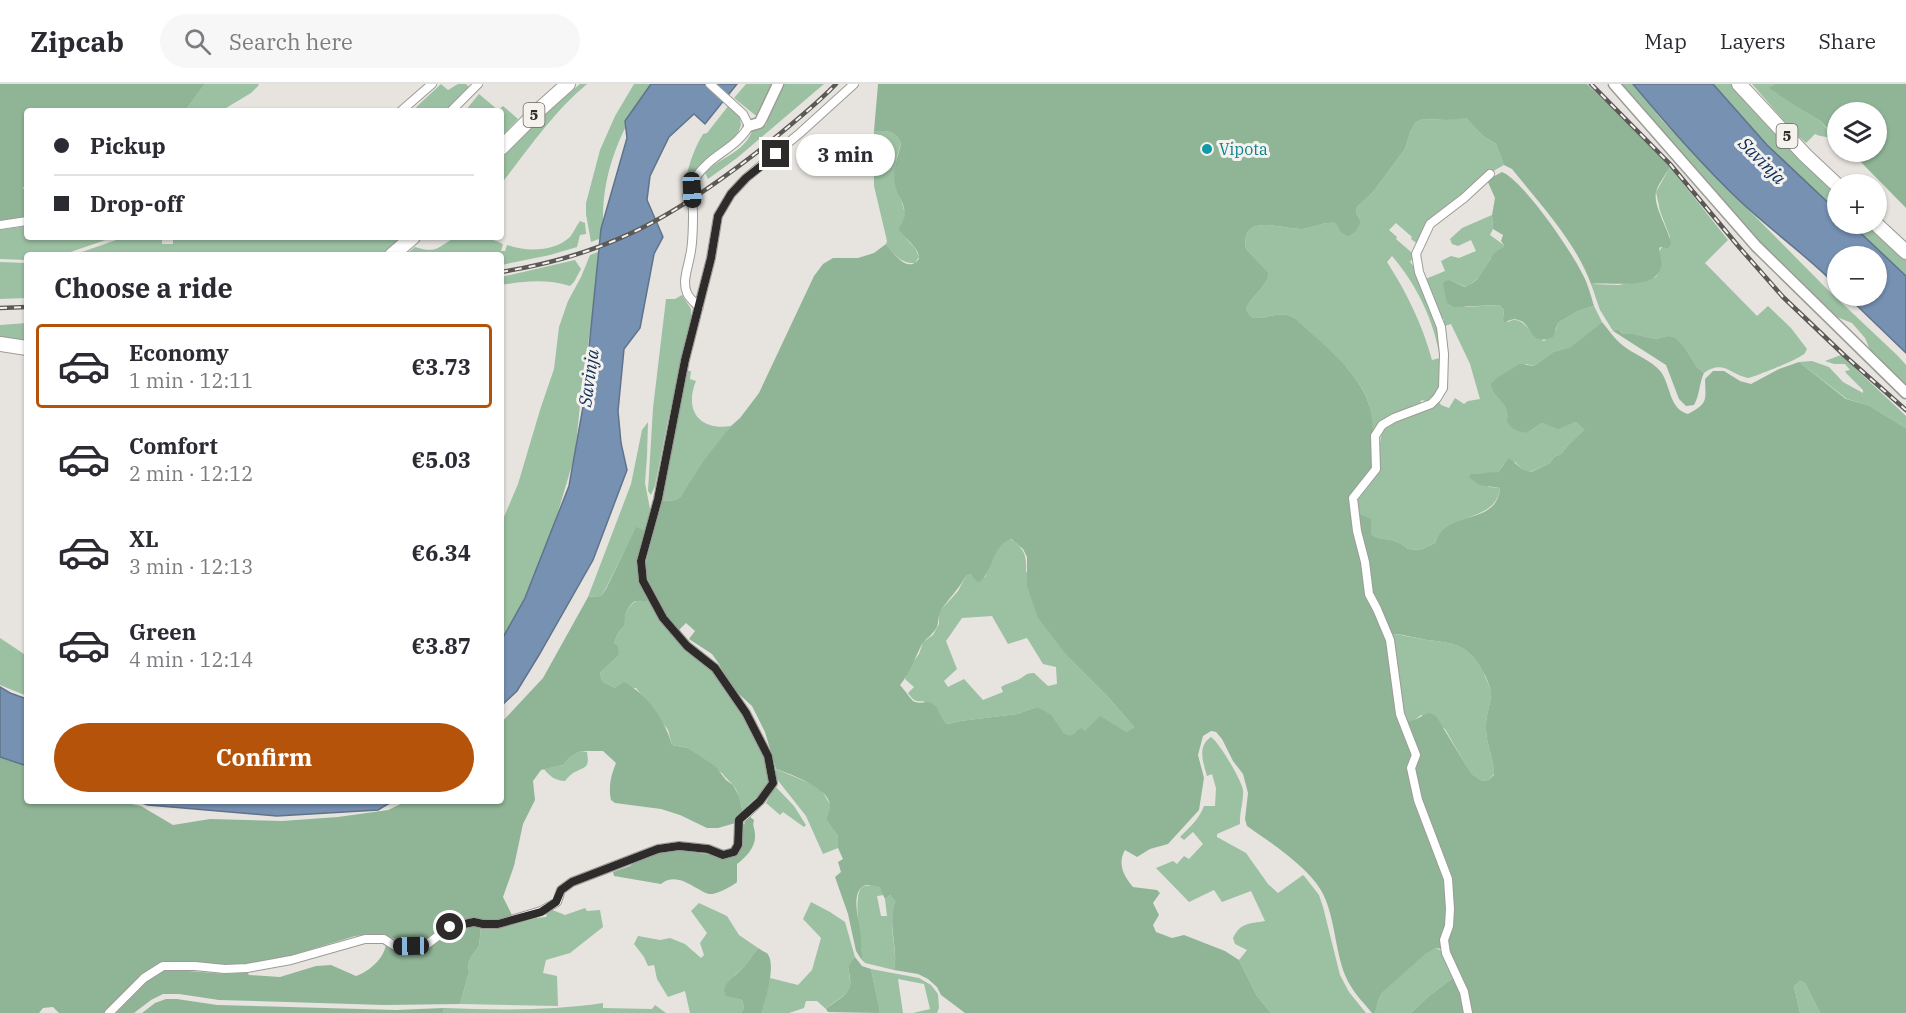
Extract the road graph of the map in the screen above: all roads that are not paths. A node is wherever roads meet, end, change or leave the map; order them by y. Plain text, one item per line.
1 (432, 84) edge
2 (478, 84) edge
3 (568, 84) edge
4 (710, 84) edge
5 (778, 84) edge
6 (855, 84) edge
7 (1614, 84) edge
8 (1739, 84) edge
9 (404, 108) edge
10 (454, 108) edge
11 (749, 126) junction
12 (504, 145) edge
13 (1491, 174) dead end
14 (1827, 176) edge
15 (24, 221) edge
16 (0, 225) edge
17 (1887, 234) edge
18 (410, 240) edge
19 (396, 252) edge
20 (1906, 252) edge
21 (699, 308) junction
22 (0, 344) edge
23 (24, 348) edge
24 (1906, 393) edge
25 (109, 1013) edge
26 (1468, 1013) edge

1 - 9 street
2 - 10 street
3 - 12 main road, 5
4 - 11 street
5 - 11 street
6 - 21 street
7 - 24 street
8 - 14 main road, 5
11 - 21 street
13 - 26 street
15 - 16 street
17 - 20 main road
18 - 19 main road
21 - 25 street
22 - 23 main road

